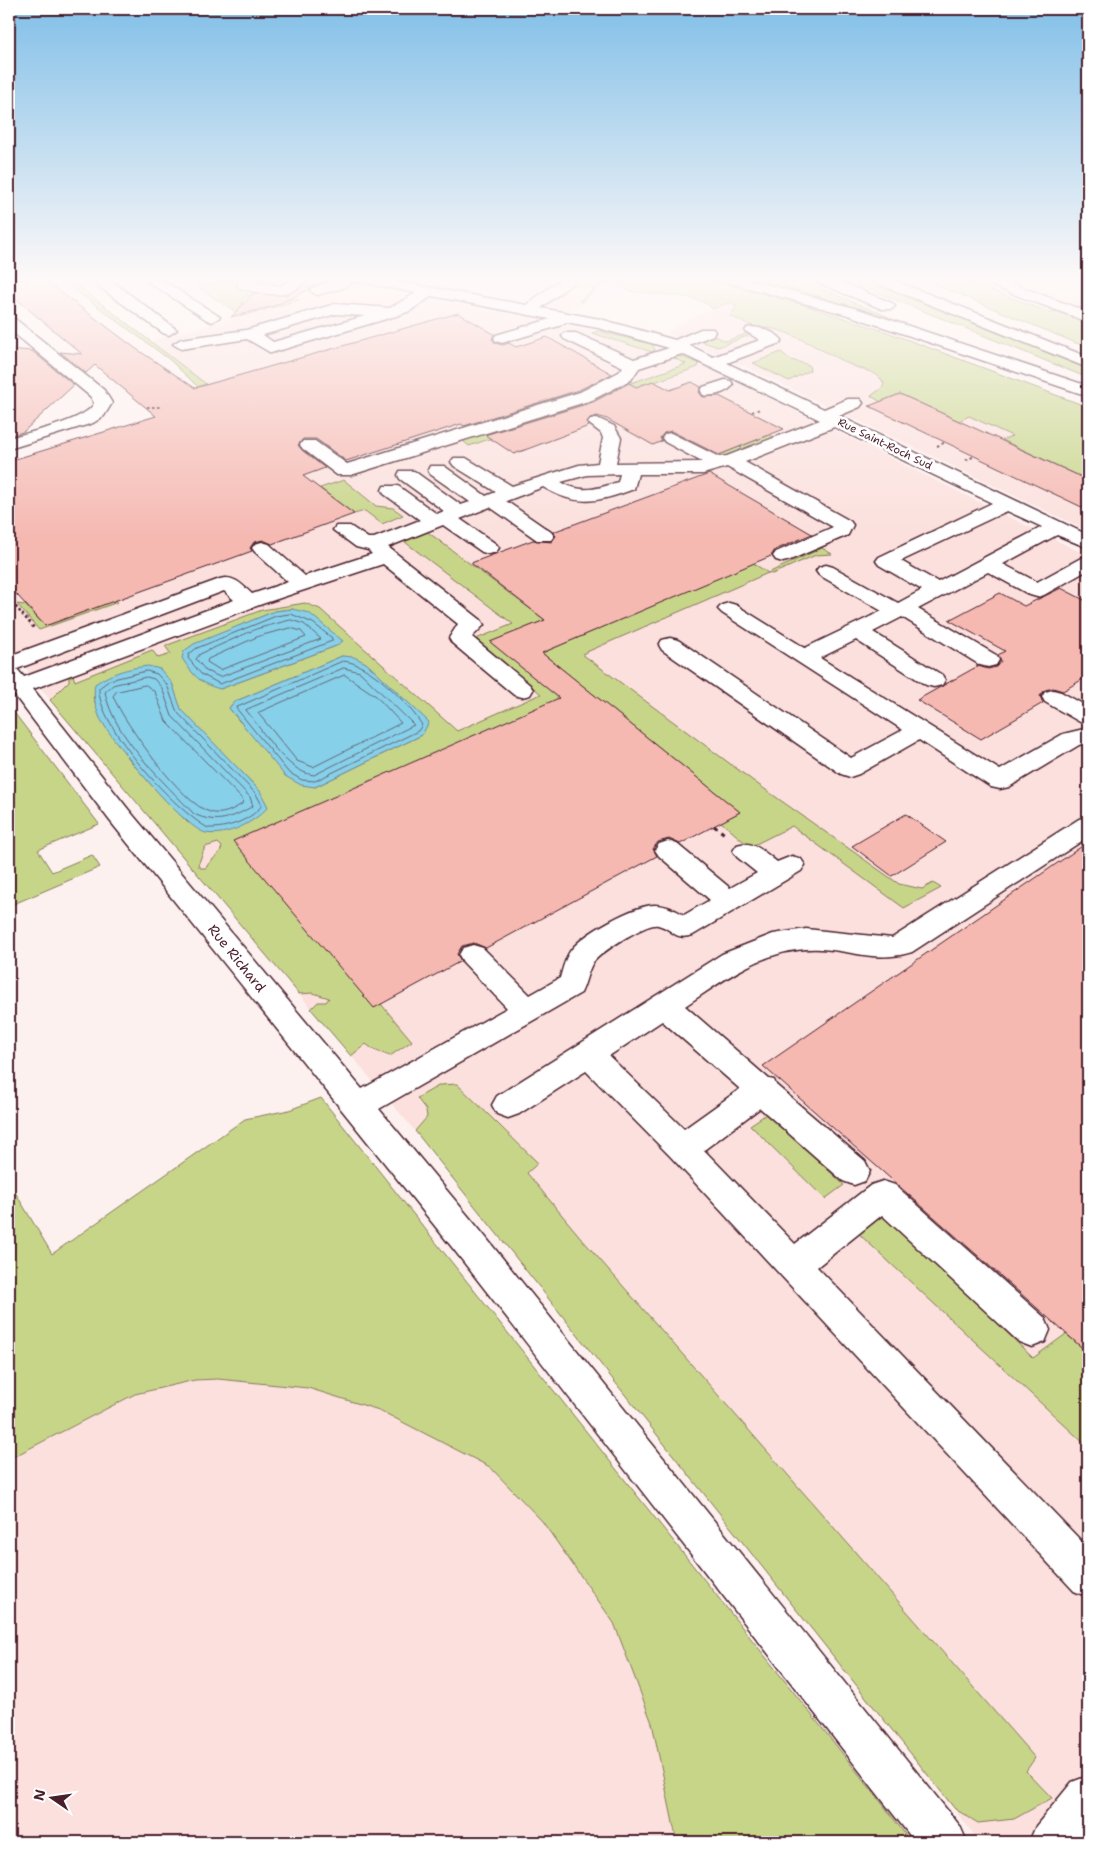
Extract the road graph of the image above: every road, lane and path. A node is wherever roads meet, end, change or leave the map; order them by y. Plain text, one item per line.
1 (62, 364) edge
2 (719, 364) edge
3 (1011, 364) edge
4 (1026, 364) edge
5 (633, 365) edge
6 (746, 378) junction
7 (725, 385) junction
8 (1088, 390) edge
9 (709, 391) dead end
10 (808, 391) dead end
11 (790, 398) junction
12 (854, 403) dead end
13 (147, 407) dead end
14 (162, 407) dead end
15 (831, 418) junction
16 (597, 423) dead end
17 (783, 429) junction
18 (671, 438) dead end
19 (9, 444) edge
20 (309, 445) dead end
21 (460, 462) dead end
22 (723, 462) junction
23 (606, 468) junction
24 (630, 468) junction
25 (437, 470) dead end
26 (407, 475) dead end
27 (546, 480) junction
28 (391, 490) dead end
29 (1004, 495) junction
30 (496, 499) junction
31 (446, 517) junction
32 (1057, 527) junction
33 (343, 530) dead end
34 (544, 536) dead end
35 (1088, 542) edge
36 (262, 548) dead end
37 (488, 548) dead end
38 (382, 550) junction
39 (783, 556) dead end
40 (1088, 562) edge
41 (216, 564) dead end
42 (988, 564) junction
43 (826, 570) dead end
44 (303, 585) junction
45 (938, 591) junction
46 (252, 601) junction
47 (729, 609) dead end
48 (900, 610) junction
49 (857, 632) junction
50 (670, 645) dead end
51 (804, 657) junction
52 (988, 660) dead end
53 (12, 674) edge
54 (934, 680) dead end
55 (522, 690) dead end
56 (1053, 697) dead end
57 (1088, 718) edge
58 (920, 730) junction
59 (1088, 735) edge
60 (1088, 824) edge
61 (668, 850) dead end
62 (746, 851) dead end
63 (729, 902) junction
64 (473, 954) dead end
65 (664, 1005) junction
66 (527, 1010) junction
67 (588, 1054) junction
68 (763, 1090) junction
69 (508, 1105) dead end
70 (358, 1106) junction
71 (682, 1148) junction
72 (854, 1171) dead end
73 (793, 1266) junction
74 (1032, 1330) dead end
75 (1088, 1577) edge
76 (1088, 1798) edge
77 (944, 1842) edge
78 (1052, 1842) edge

1 - 19 main road
2 - 6 main road, Rue Saint-Roch Sud
3 - 8 main road
4 - 8 main road
5 - 20 main road
6 - 7 main road
6 - 11 main road, Rue Saint-Roch Sud
7 - 9 main road
7 - 17 main road
10 - 11 main road
11 - 15 main road, Rue Saint-Roch Sud
12 - 15 main road
13 - 14 path
15 - 17 main road
15 - 29 main road, Rue Saint-Roch Sud
16 - 23 main road
17 - 22 main road
18 - 22 main road
21 - 30 main road
22 - 24 main road
22 - 39 main road
23 - 24 main road
23 - 27 main road
24 - 27 main road
25 - 30 main road
26 - 31 main road
27 - 30 main road
28 - 31 main road
29 - 32 main road, Rue Saint-Roch Sud
29 - 45 main road
30 - 31 main road
30 - 34 main road
31 - 37 main road
31 - 38 main road
32 - 35 main road, Rue Saint-Roch Sud
32 - 42 main road
33 - 38 main road
36 - 44 main road
38 - 44 main road
38 - 55 main road
40 - 42 main road
41 - 46 main road
42 - 45 main road
43 - 48 main road
44 - 46 main road
45 - 48 main road
46 - 53 main road
47 - 51 main road
48 - 49 main road
48 - 52 main road
49 - 51 main road
49 - 54 main road
50 - 58 main road
51 - 58 main road
53 - 70 main road, Rue Richard
56 - 57 main road
58 - 59 main road
60 - 65 main road
61 - 63 main road
62 - 63 main road
63 - 66 main road
64 - 66 main road
65 - 67 main road
65 - 68 main road
66 - 70 main road
67 - 69 main road
67 - 71 main road
68 - 71 main road
68 - 72 main road
70 - 77 main road, Rue Richard
71 - 73 main road
73 - 74 main road
73 - 75 main road
76 - 78 main road

